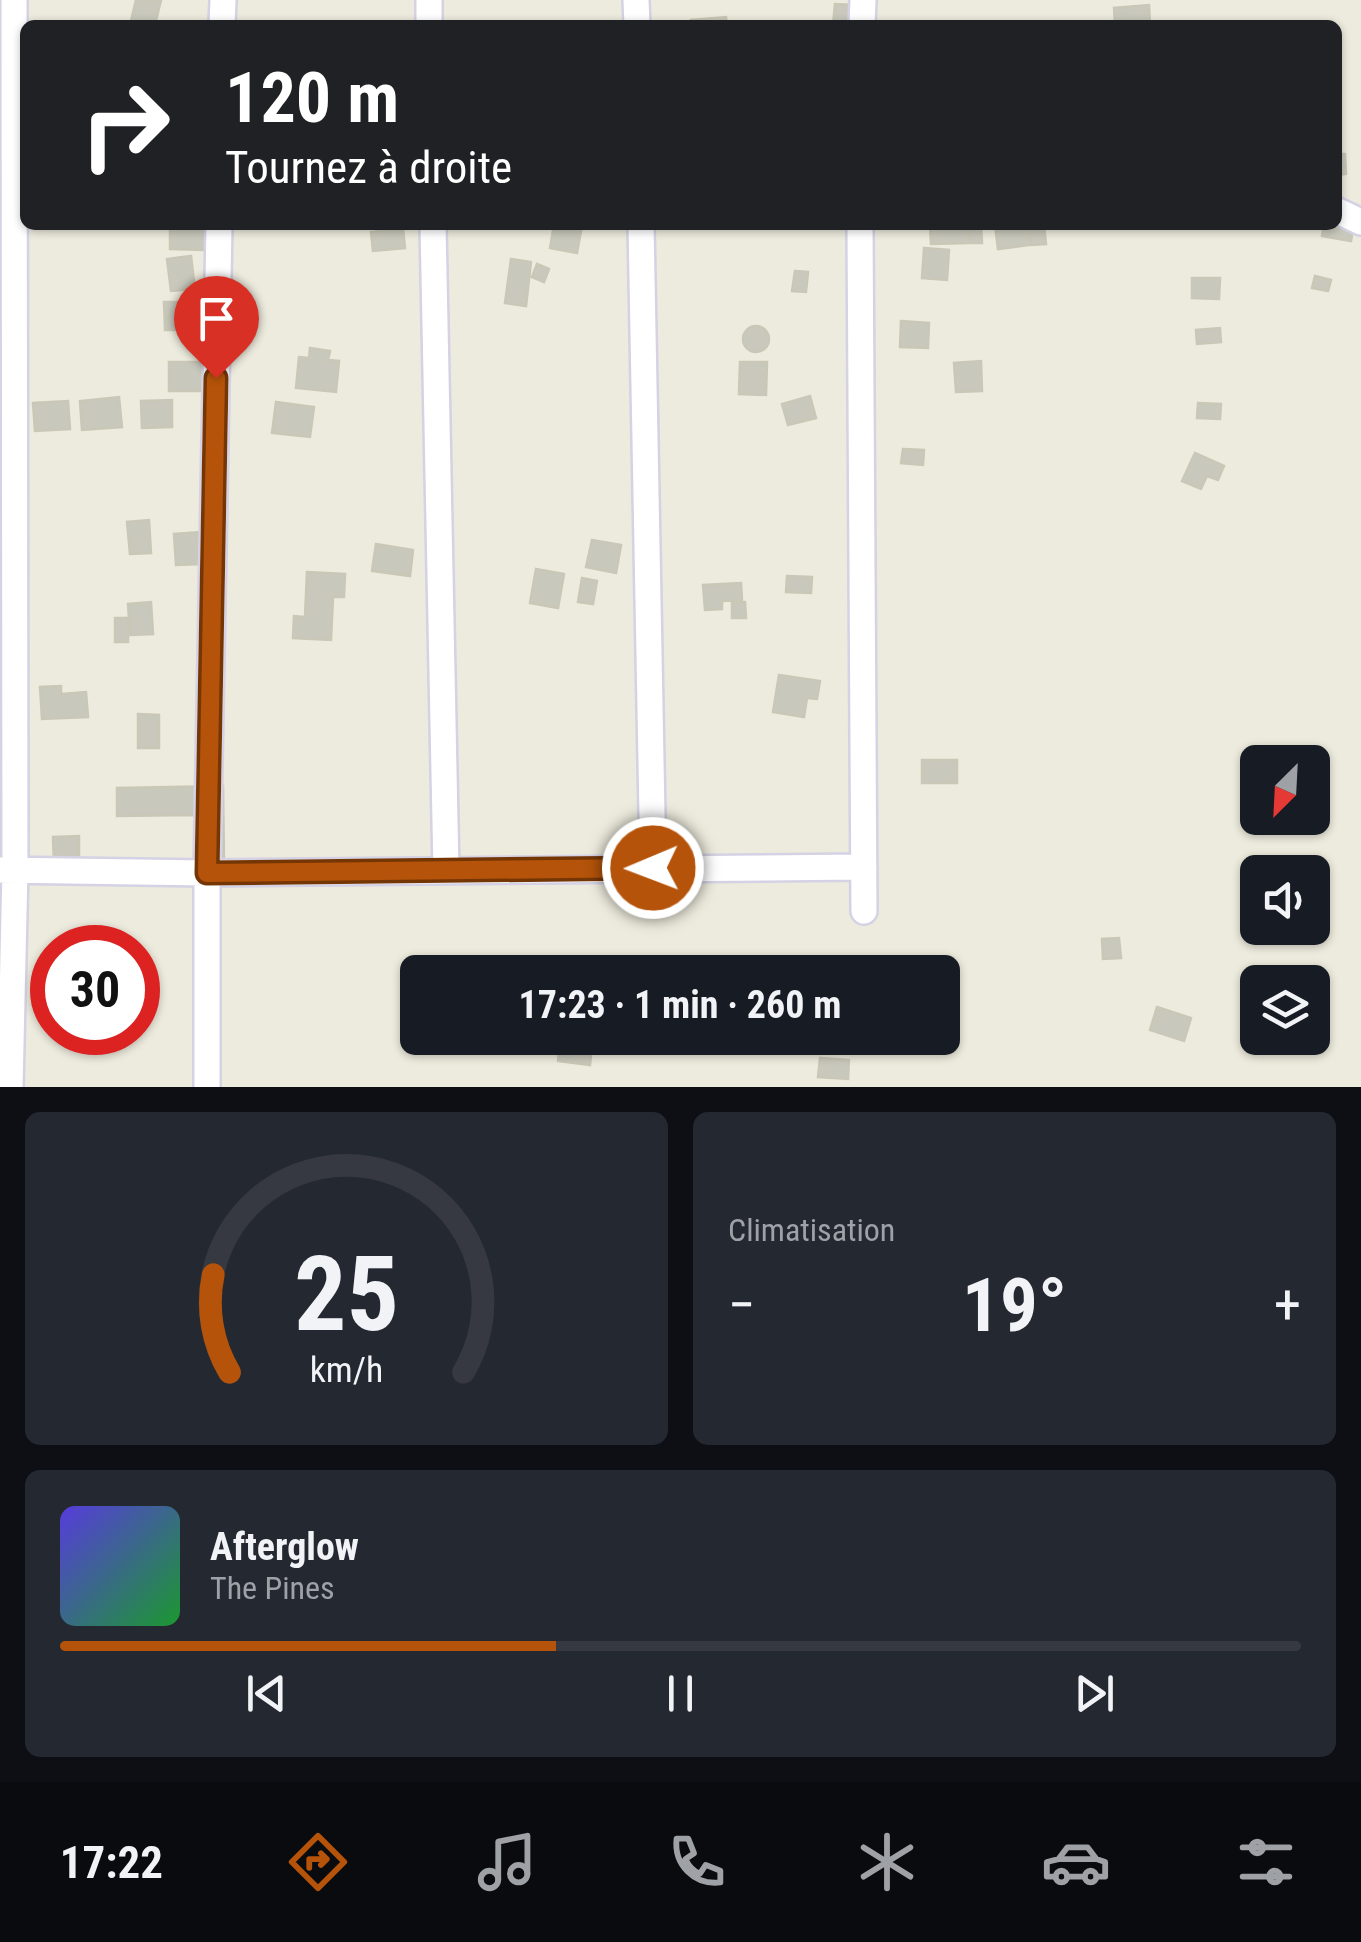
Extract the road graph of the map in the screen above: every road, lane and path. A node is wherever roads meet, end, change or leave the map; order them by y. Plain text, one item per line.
1 (14, 0) edge
2 (13, 96) edge
3 (219, 230) edge
4 (433, 230) edge
5 (641, 230) edge
6 (860, 230) edge
7 (864, 867) junction
8 (653, 868) junction
9 (8, 870) edge
10 (446, 871) junction
11 (207, 873) junction
12 (864, 911) dead end
13 (10, 1087) edge
14 (208, 1087) edge

1 - 2 street
2 - 9 street
3 - 11 street
4 - 10 street
5 - 8 street
6 - 7 street
7 - 8 street
7 - 12 street
8 - 10 street
9 - 11 street
9 - 13 street
10 - 11 street
11 - 14 street

